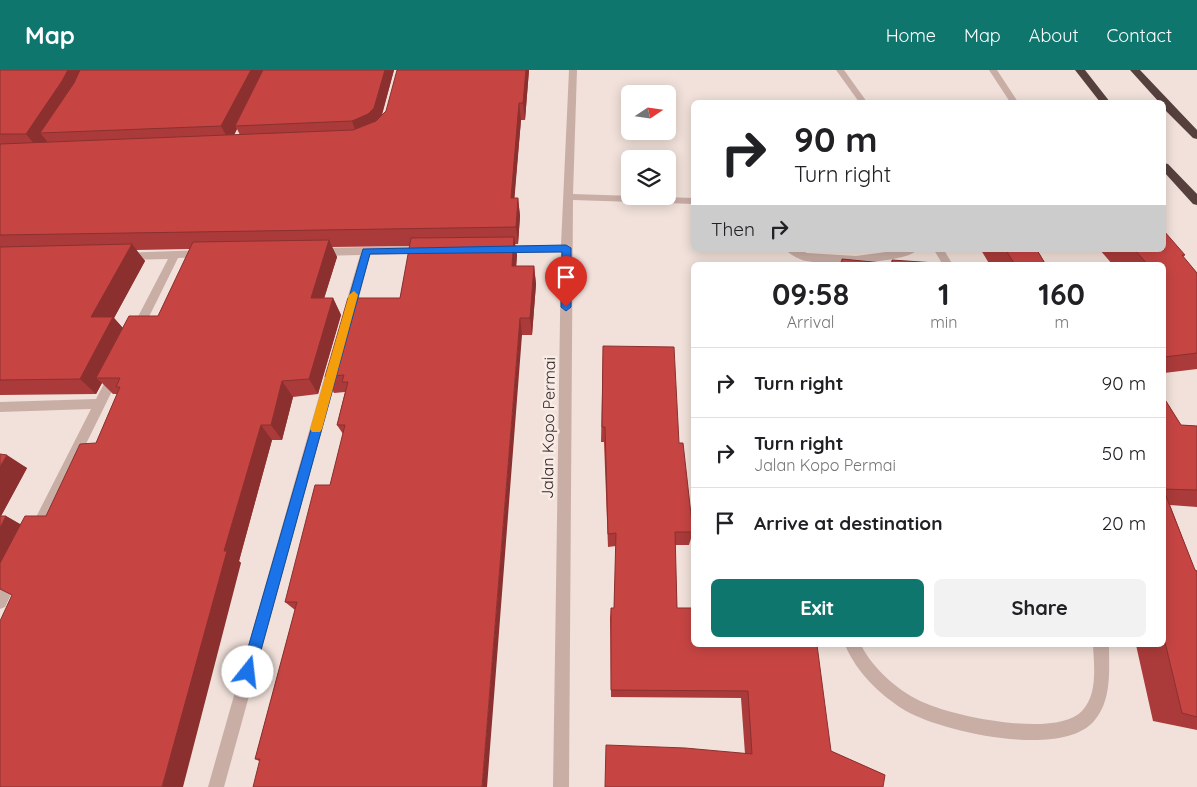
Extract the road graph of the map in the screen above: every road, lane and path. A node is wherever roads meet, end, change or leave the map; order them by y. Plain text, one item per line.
1 (572, 70) edge
2 (840, 70) edge
3 (992, 70) edge
4 (1080, 70) edge
5 (1135, 70) edge
6 (862, 100) edge
7 (1013, 100) edge
8 (1103, 100) edge
9 (1161, 100) edge
10 (1166, 105) edge
11 (1197, 136) edge
12 (1166, 168) edge
13 (568, 198) junction
14 (691, 202) edge
15 (1197, 202) edge
16 (566, 248) junction
17 (489, 249) edge
18 (432, 250) edge
19 (366, 251) junction
20 (309, 252) edge
21 (794, 252) edge
22 (906, 252) edge
23 (175, 254) junction
24 (213, 254) edge
25 (109, 256) edge
26 (805, 261) edge
27 (344, 328) edge
28 (130, 342) edge
29 (336, 356) edge
30 (122, 360) edge
31 (100, 404) junction
32 (0, 407) edge
33 (31, 540) edge
34 (18, 566) edge
35 (0, 602) edge
36 (854, 647) edge
37 (1101, 647) edge
38 (216, 787) edge
39 (560, 787) edge

1 - 13 street, Jalan Kopo Permai
2 - 6 street
3 - 7 street
4 - 8 highway
5 - 9 highway
10 - 11 highway
12 - 15 highway
13 - 14 street
13 - 16 street, Jalan Kopo Permai
16 - 17 street
16 - 39 street, Jalan Kopo Permai
18 - 19 street
19 - 20 street
19 - 27 street
21 - 26 street
22 - 26 street
23 - 24 street
23 - 25 street
23 - 28 street
29 - 38 street
30 - 31 street
31 - 32 street
31 - 33 street
34 - 35 street
36 - 37 street

